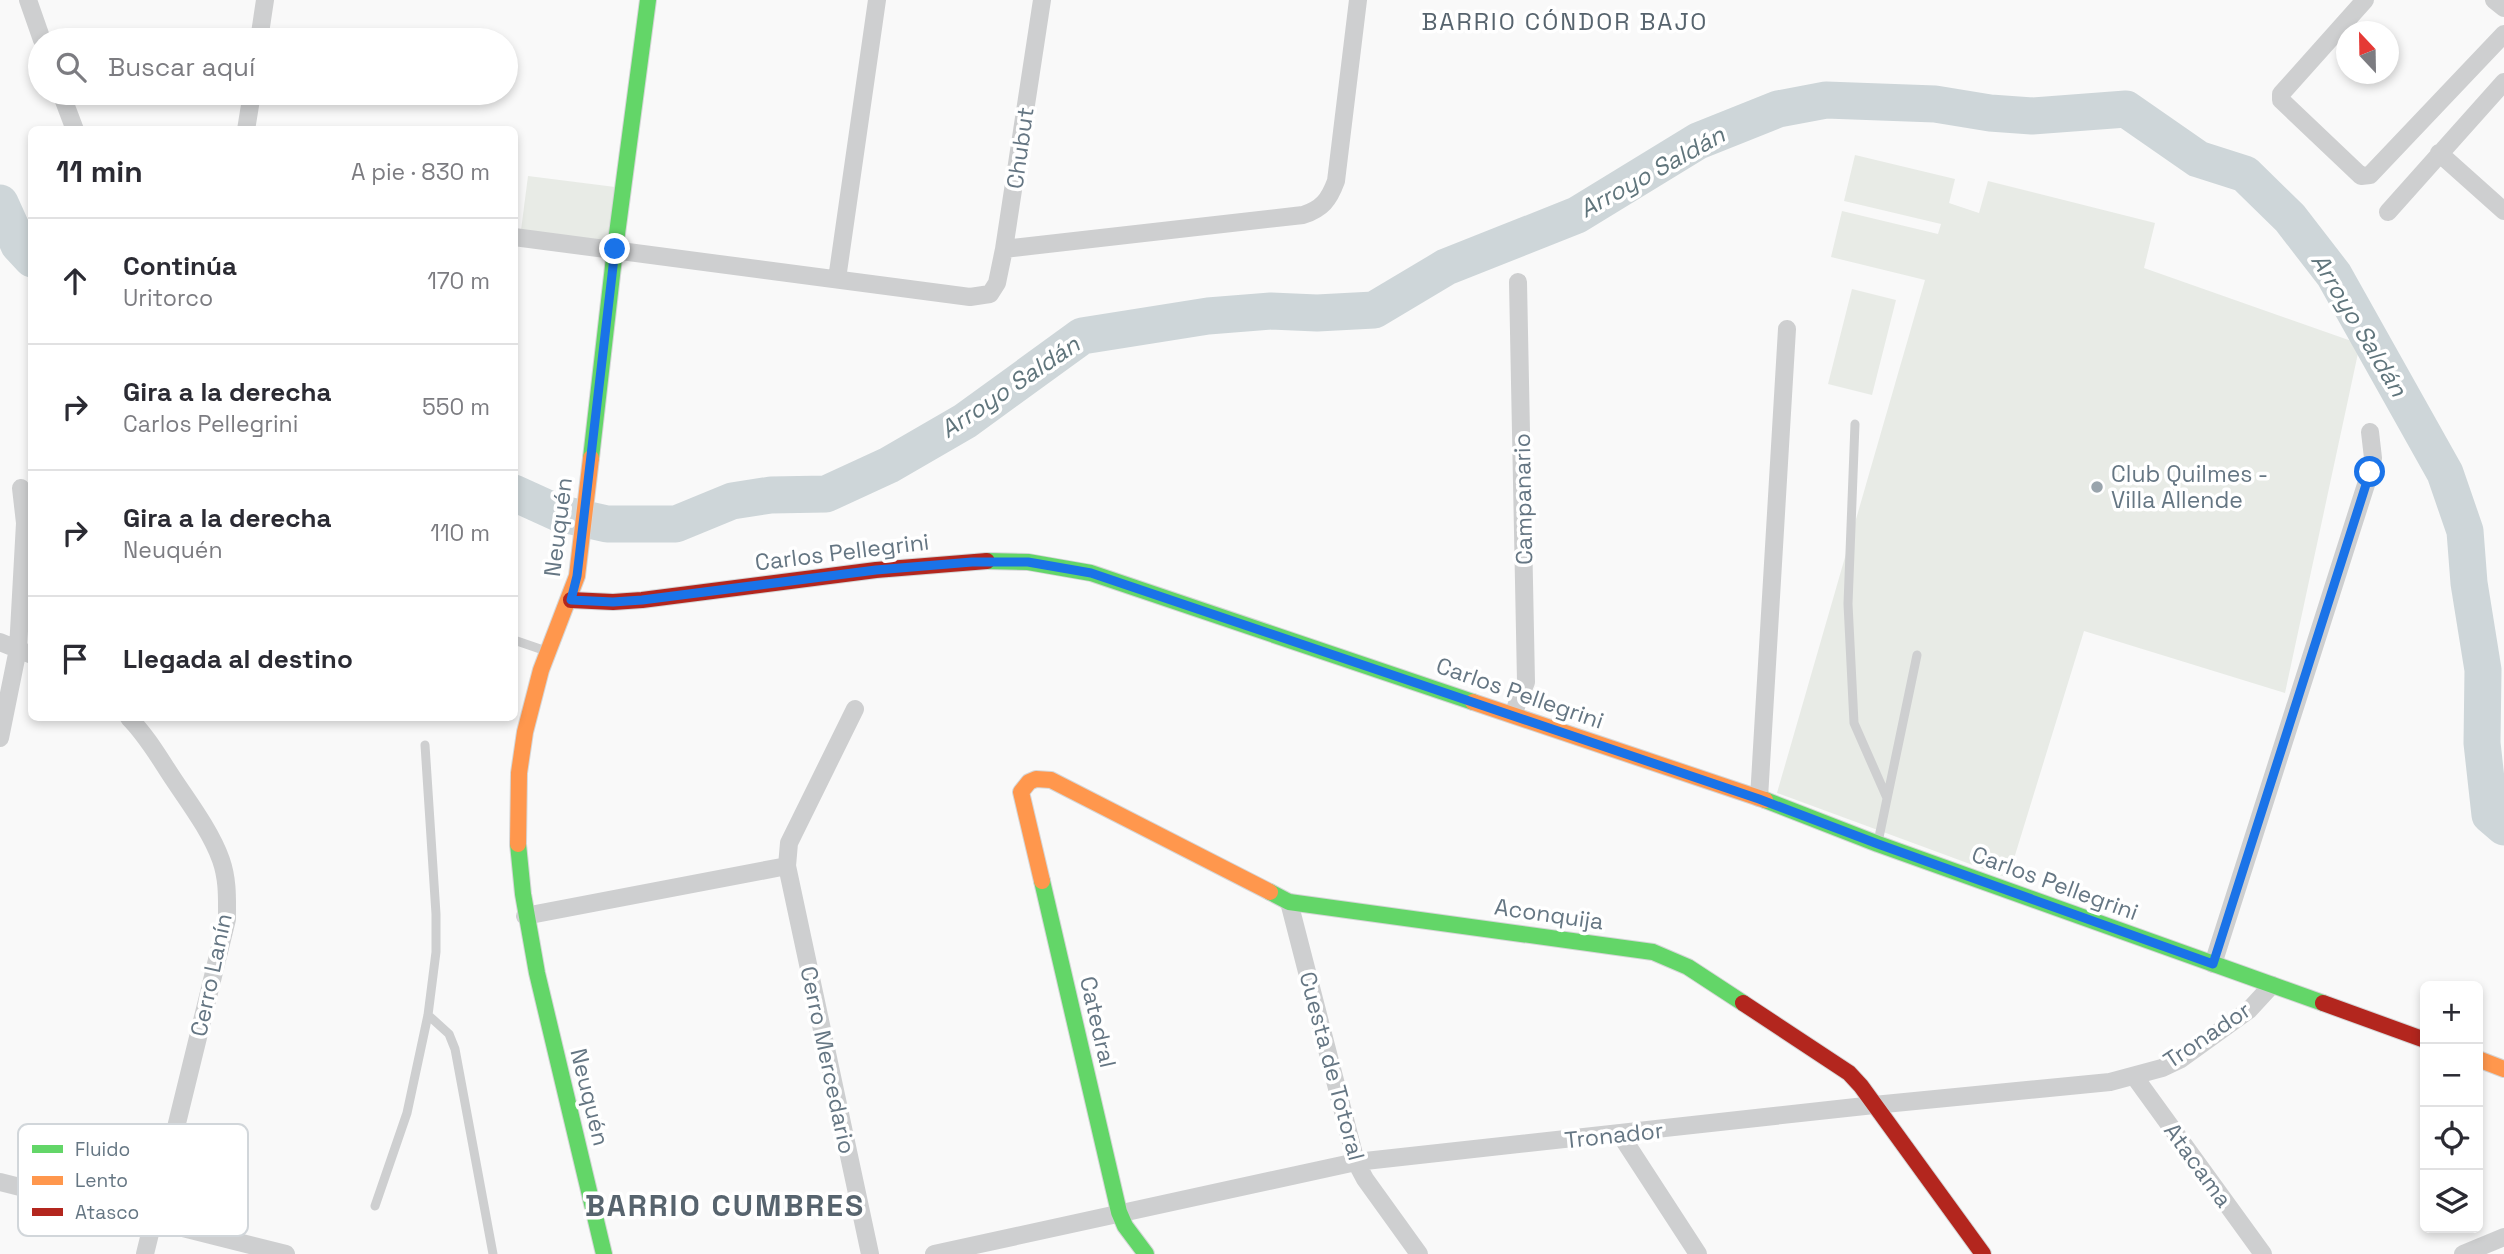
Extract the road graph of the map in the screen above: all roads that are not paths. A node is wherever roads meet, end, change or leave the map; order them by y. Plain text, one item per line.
1 (28, 0) edge
2 (265, 0) edge
3 (648, 0) edge
4 (877, 0) edge
5 (1042, 0) edge
6 (1358, 0) edge
7 (2365, 0) edge
8 (2494, 0) edge
9 (2504, 8) edge
10 (38, 28) edge
11 (261, 28) edge
12 (2504, 34) edge
13 (2504, 82) edge
14 (66, 105) edge
15 (250, 105) edge
16 (73, 126) edge
17 (247, 126) edge
18 (2439, 153) junction
19 (2388, 212) dead end
20 (2504, 212) edge
21 (518, 237) edge
22 (615, 249) junction
23 (1004, 249) junction
24 (837, 279) junction
25 (1518, 282) dead end
26 (1787, 329) dead end
27 (1855, 424) dead end
28 (2370, 432) dead end
29 (21, 488) dead end
30 (571, 600) junction
31 (518, 641) edge
32 (0, 642) edge
33 (25, 652) edge
34 (548, 652) junction
35 (1917, 656) dead end
36 (855, 709) dead end
37 (1513, 714) junction
38 (132, 721) edge
39 (0, 738) edge
40 (425, 745) dead end
41 (1021, 792) joint
42 (1887, 798) junction
43 (1759, 799) junction
44 (1878, 844) junction
45 (787, 866) junction
46 (1289, 902) junction
47 (525, 916) junction
48 (2213, 964) junction
49 (2272, 985) junction
50 (428, 1015) junction
51 (2420, 1038) edge
52 (2483, 1061) edge
53 (2504, 1069) edge
54 (2134, 1076) junction
55 (1874, 1105) junction
56 (177, 1124) edge
57 (1620, 1134) junction
58 (1356, 1162) junction
59 (0, 1182) edge
60 (18, 1186) edge
61 (375, 1206) dead end
62 (1119, 1212) junction
63 (149, 1236) edge
64 (216, 1236) edge
65 (2504, 1237) edge
66 (145, 1254) edge
67 (286, 1254) edge
68 (493, 1254) edge
69 (604, 1254) edge
70 (870, 1254) edge
71 (934, 1254) edge
72 (1146, 1254) edge
73 (1419, 1254) edge
74 (1698, 1254) edge
75 (1983, 1254) edge
76 (2263, 1254) edge
77 (2463, 1254) edge

1 - 10 street
2 - 11 street
3 - 22 main road, Neuquén
4 - 24 street
5 - 23 street, Chubut
6 - 23 street
7 - 12 street
8 - 9 street
13 - 18 street
14 - 16 street
15 - 17 street
18 - 19 street
18 - 20 street
21 - 22 street
22 - 24 street
22 - 30 main road, Neuquén
23 - 24 street, Chubut
25 - 37 street, Campanario
26 - 43 street
27 - 42 lane
28 - 48 street
29 - 33 street
30 - 34 main road, Neuquén
30 - 37 main road, Carlos Pellegrini
31 - 34 lane
32 - 33 street
33 - 39 street
34 - 47 main road, Neuquén
35 - 42 lane
36 - 45 street
37 - 43 main road, Carlos Pellegrini
38 - 56 street, Cerro Lanín
40 - 50 lane
41 - 46 main road, Aconquija
41 - 62 main road, Catedral
42 - 44 lane
43 - 44 main road, Carlos Pellegrini
44 - 48 main road, Carlos Pellegrini
45 - 47 street
45 - 70 street, Cerro Mercedario
46 - 55 main road, Aconquija
46 - 58 street, Cuesta de Totoral
47 - 69 main road, Neuquén
48 - 49 main road, Carlos Pellegrini
49 - 51 main road, Carlos Pellegrini
49 - 54 street, Tronador
50 - 61 lane
50 - 68 lane
52 - 53 main road
54 - 55 street, Tronador
54 - 76 street, Atacama
55 - 57 street, Tronador
55 - 75 main road, Aconquija
57 - 58 street, Tronador
57 - 74 street
58 - 62 street, Tronador
58 - 73 street, Cuesta de Totoral
59 - 60 street
62 - 71 street, Tronador
62 - 72 main road, Catedral
63 - 66 street, Cerro Lanín
64 - 67 street
65 - 77 street

